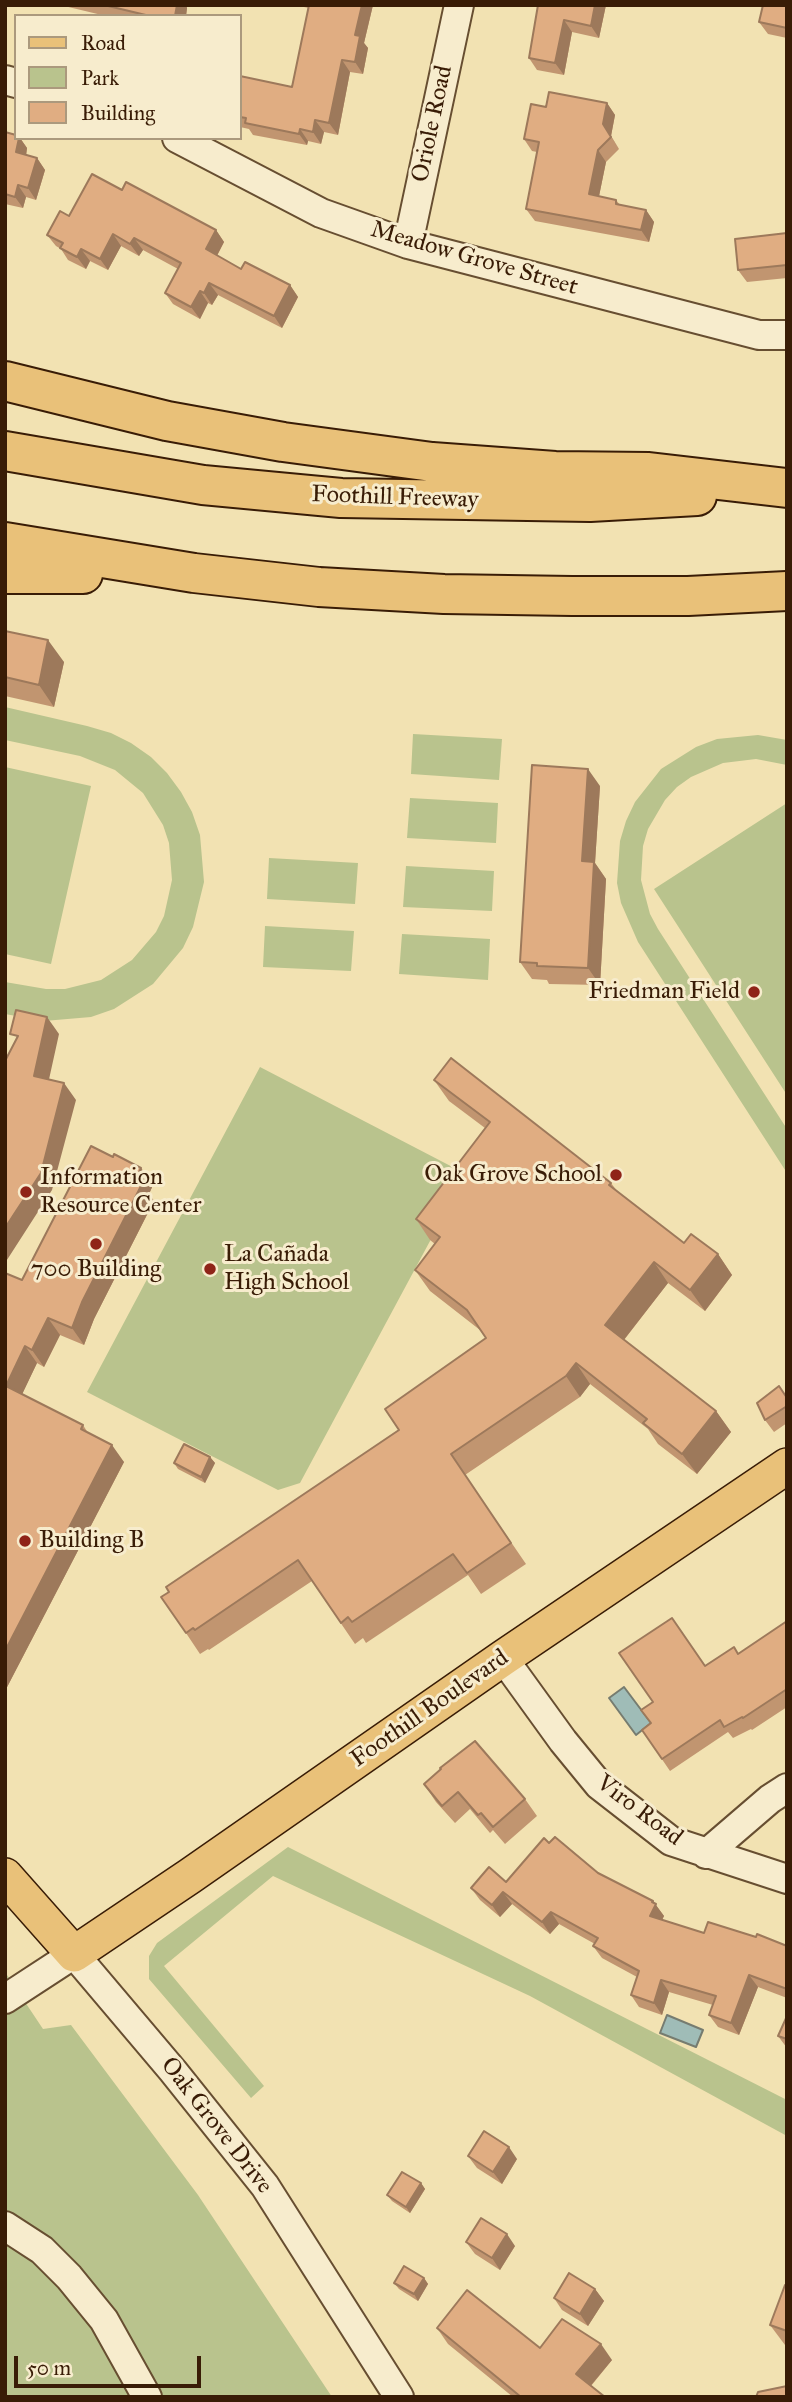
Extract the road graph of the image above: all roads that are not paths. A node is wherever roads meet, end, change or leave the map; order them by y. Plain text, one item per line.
1 (458, 5) edge
2 (181, 140) edge
3 (408, 244) junction
4 (787, 335) edge
5 (5, 382) edge
6 (5, 451) edge
7 (787, 489) edge
8 (5, 542) edge
9 (194, 573) junction
10 (5, 574) edge
11 (787, 591) edge
12 (688, 596) junction
13 (787, 599) edge
14 (787, 1466) edge
15 (503, 1658) junction
16 (787, 1788) edge
17 (706, 1854) junction
18 (5, 1876) edge
19 (787, 1879) edge
20 (75, 1954) junction
21 (5, 1999) edge
22 (5, 2227) edge
23 (148, 2397) edge
24 (399, 2397) edge

1 - 3 street, Oriole Road
2 - 3 street, Meadow Grove Street
3 - 4 street, Meadow Grove Street
5 - 7 highway
6 - 7 highway, Foothill Freeway
8 - 9 highway
9 - 10 highway
9 - 12 highway
11 - 12 highway
12 - 13 highway
14 - 15 main road, Foothill Boulevard
15 - 17 street, Viro Road
15 - 20 main road, Foothill Boulevard
16 - 17 street
17 - 19 street, Viro Road
18 - 20 main road, Oak Grove Drive
20 - 21 street
20 - 24 street, Oak Grove Drive
22 - 23 street

